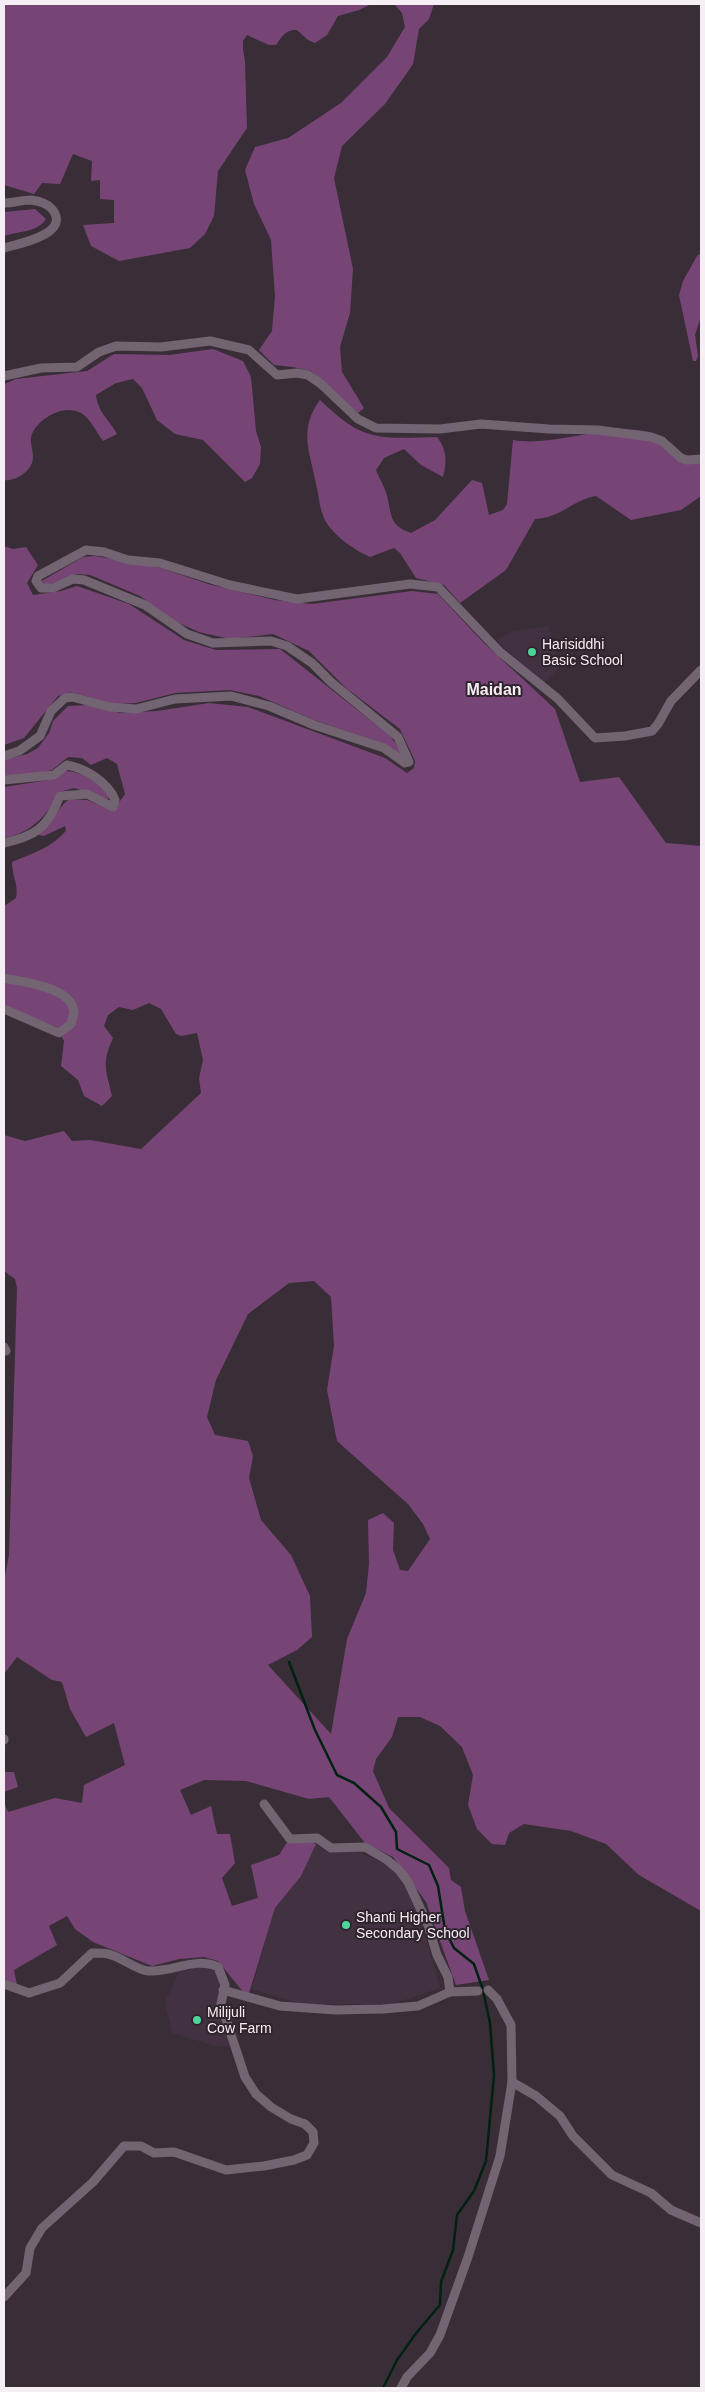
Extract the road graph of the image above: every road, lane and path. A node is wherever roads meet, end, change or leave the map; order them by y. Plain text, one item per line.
1 (4, 203) edge
2 (4, 248) edge
3 (4, 376) edge
4 (701, 459) edge
5 (701, 670) edge
6 (4, 756) edge
7 (4, 780) edge
8 (4, 843) edge
9 (4, 978) edge
10 (4, 1009) edge
11 (4, 1347) edge
12 (4, 1351) edge
13 (264, 1804) dead end
14 (4, 1984) edge
15 (223, 1990) junction
16 (488, 1990) dead end
17 (478, 1991) dead end
18 (450, 1992) junction
19 (512, 2082) junction
20 (701, 2223) edge
21 (4, 2297) edge
22 (402, 2388) edge

1 - 2 street
3 - 4 street
5 - 6 street
7 - 8 street
9 - 10 street
11 - 12 street
13 - 18 street
14 - 15 street
15 - 18 street
15 - 21 street
16 - 19 street
17 - 18 street
19 - 20 street
19 - 22 street

